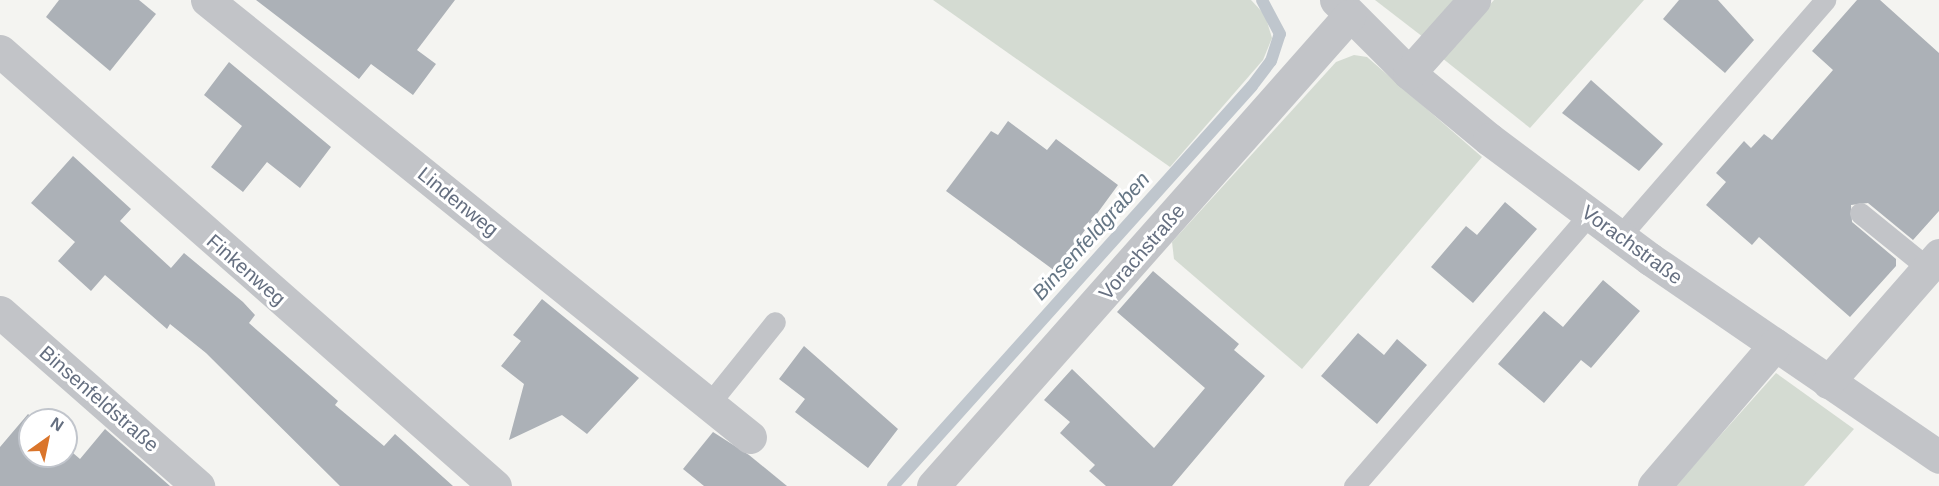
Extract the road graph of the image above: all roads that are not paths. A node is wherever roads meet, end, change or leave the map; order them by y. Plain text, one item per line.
1 (207, 0) edge
2 (1474, 0) edge
3 (1824, 0) edge
4 (1342, 8) edge
5 (0, 51) edge
6 (1409, 73) junction
7 (1860, 213) dead end
8 (1589, 215) junction
9 (1620, 236) junction
10 (1933, 262) edge
11 (0, 312) edge
12 (775, 322) dead end
13 (1775, 345) junction
14 (1828, 382) junction
15 (709, 404) junction
16 (750, 437) dead end
17 (1939, 457) edge
18 (198, 486) edge
19 (495, 486) edge
20 (933, 486) edge
21 (1354, 486) edge
22 (1654, 486) edge

1 - 15 street, Lindenweg
2 - 6 street
3 - 9 lane
4 - 6 street, Vorachstraße
4 - 20 street, Vorachstraße
5 - 19 street, Finkenweg
6 - 8 street, Vorachstraße
7 - 10 lane
8 - 9 street, Vorachstraße
8 - 21 lane
9 - 13 street, Vorachstraße
10 - 14 street
11 - 18 street, Binsenfeldstraße
12 - 15 lane
13 - 14 street, Vorachstraße
13 - 22 street
14 - 17 street, Vorachstraße
15 - 16 street, Lindenweg

